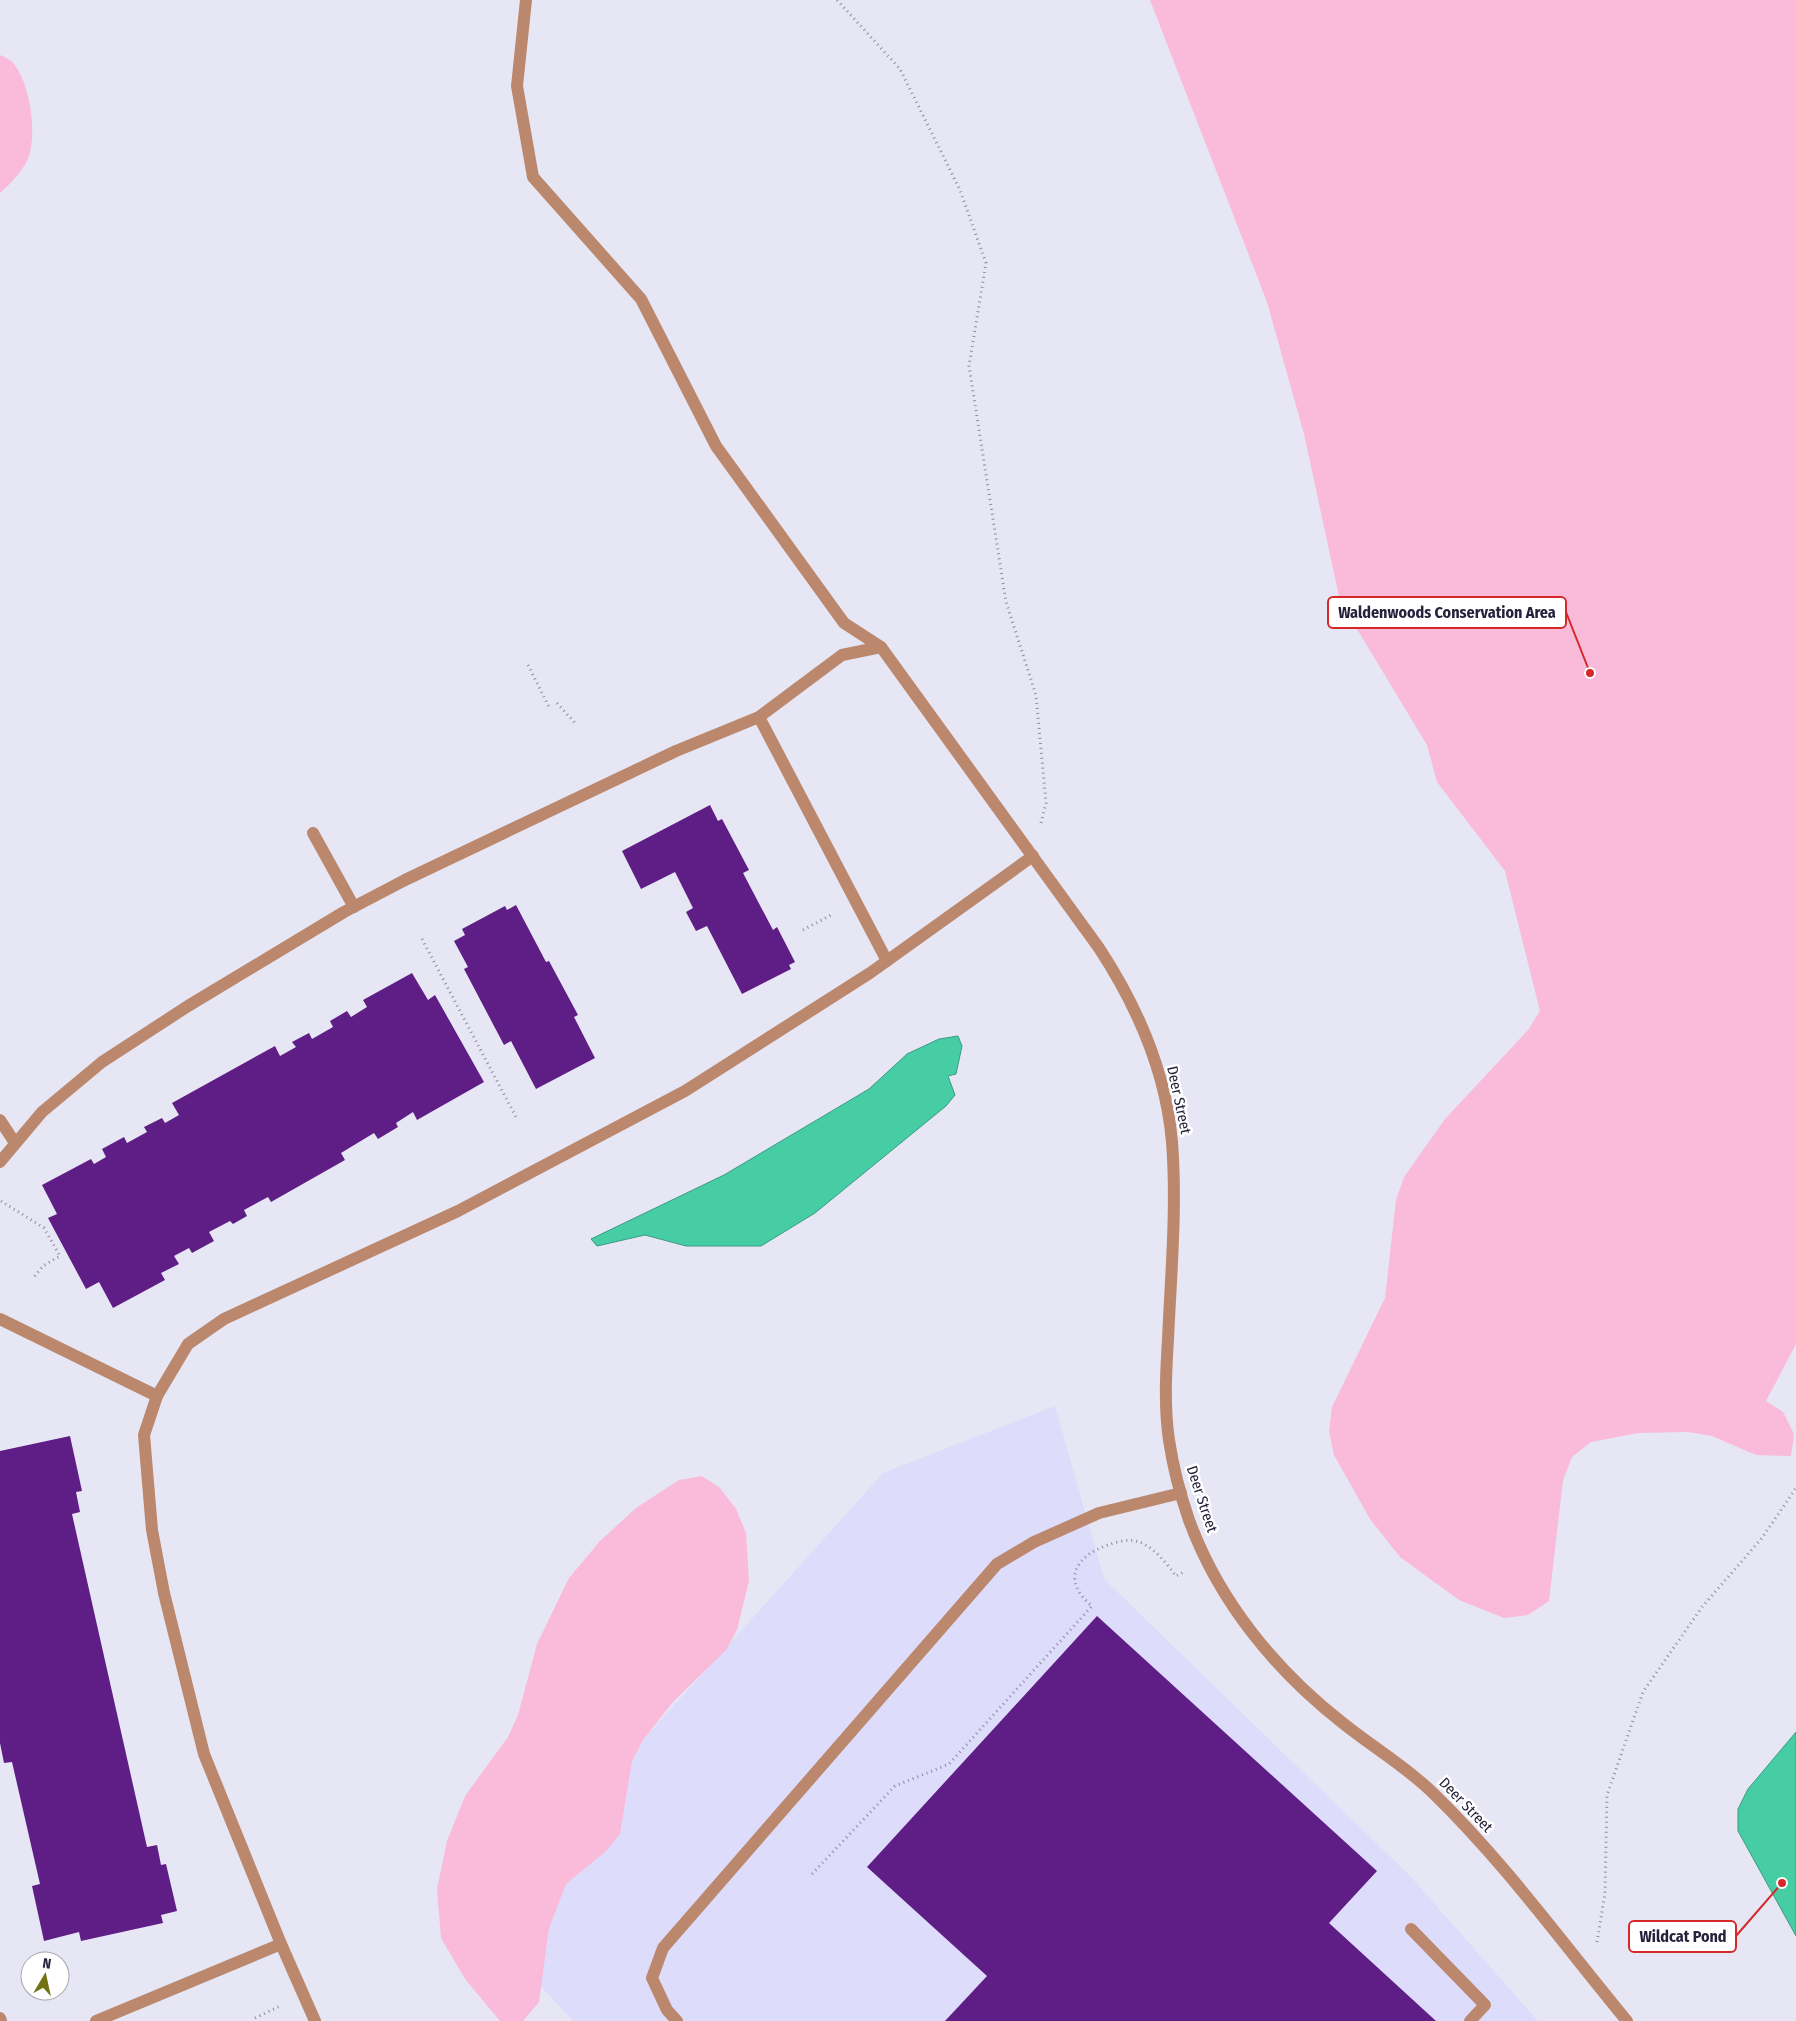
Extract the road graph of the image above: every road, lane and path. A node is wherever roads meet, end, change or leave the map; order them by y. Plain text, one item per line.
1 (526, 0) edge
2 (837, 0) edge
3 (881, 647) junction
4 (528, 665) dead end
5 (557, 703) dead end
6 (549, 707) dead end
7 (759, 717) junction
8 (575, 723) dead end
9 (313, 833) dead end
10 (1033, 856) junction
11 (856, 902) junction
12 (354, 907) junction
13 (804, 930) dead end
14 (422, 939) dead end
15 (887, 961) junction
16 (517, 1119) dead end
17 (0, 1120) edge
18 (15, 1143) junction
19 (0, 1162) edge
20 (1, 1201) edge
21 (34, 1277) dead end
22 (0, 1319) edge
23 (157, 1396) junction
24 (1796, 1488) edge
25 (1181, 1493) junction
26 (1186, 1571) dead end
27 (812, 1874) dead end
28 (1410, 1929) dead end
29 (281, 1944) junction
30 (1592, 1977) junction
31 (281, 2006) dead end
32 (255, 2018) dead end
33 (1621, 2018) edge
34 (96, 2021) edge
35 (315, 2021) edge
36 (677, 2021) edge
37 (1470, 2021) edge

1 - 3 street
2 - 10 path
3 - 7 street
3 - 10 street, Deer Street
4 - 6 path
5 - 8 path
7 - 11 street
7 - 12 street
9 - 12 street
10 - 15 street
10 - 25 street, Deer Street
11 - 13 path
11 - 15 street
12 - 18 street
14 - 16 path
15 - 23 street
17 - 18 street
18 - 19 street
20 - 21 path
22 - 23 street
23 - 29 street
24 - 30 path
25 - 30 street, Deer Street
25 - 36 street
26 - 27 path
28 - 37 street
29 - 34 street
29 - 35 street
30 - 33 street, Deer Street
31 - 32 path

